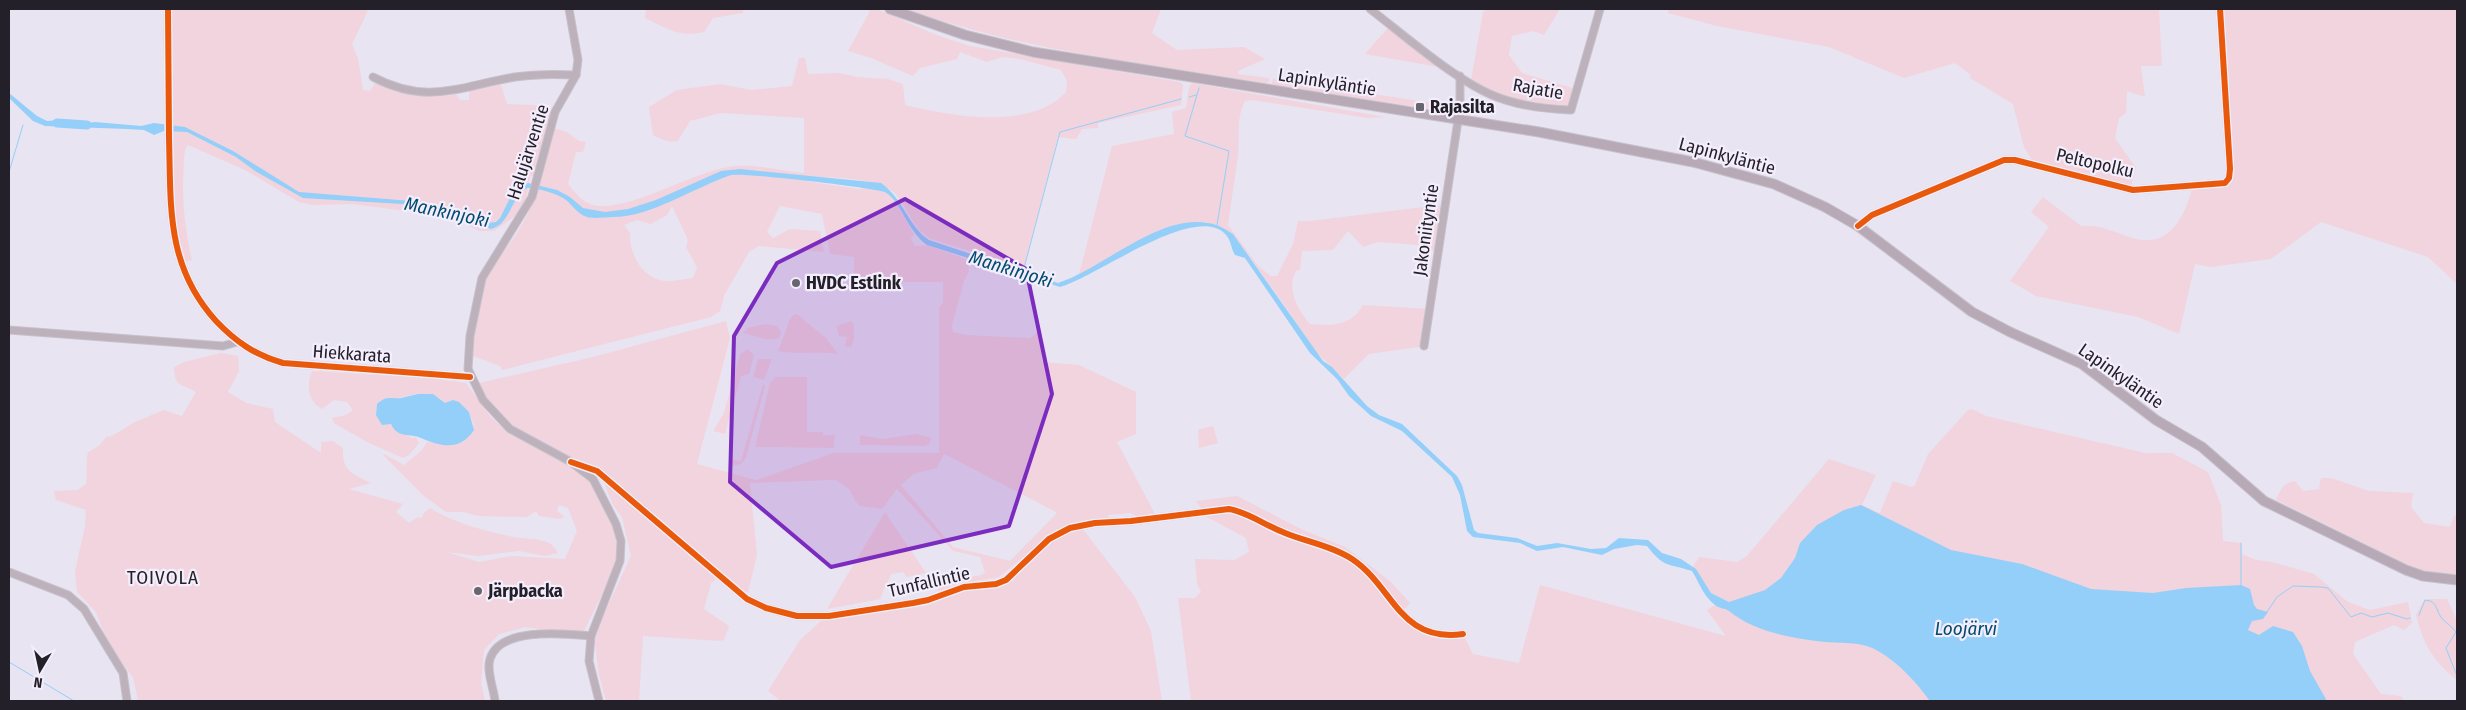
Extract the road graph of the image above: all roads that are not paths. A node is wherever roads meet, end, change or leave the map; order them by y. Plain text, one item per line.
1 (168, 9) edge
2 (569, 9) edge
3 (890, 9) edge
4 (1370, 9) edge
5 (1600, 9) edge
6 (2220, 9) edge
7 (576, 75) junction
8 (1460, 76) junction
9 (373, 77) dead end
10 (1458, 118) junction
11 (1858, 226) junction
12 (9, 330) edge
13 (237, 342) junction
14 (1424, 346) dead end
15 (470, 377) junction
16 (571, 462) junction
17 (9, 572) edge
18 (2457, 580) edge
19 (1463, 634) dead end
20 (590, 636) junction
21 (127, 701) edge
22 (496, 701) edge
23 (599, 701) edge

1 - 13 street, Hiekkarata
2 - 7 street, Halujärventie
3 - 10 main road, Lapinkyläntie
4 - 8 street
5 - 8 street, Rajatie
6 - 11 street, Peltopolku
7 - 9 street
7 - 15 street, Halujärventie
8 - 10 street, Jakoniityntie
10 - 11 main road, Lapinkyläntie
10 - 14 street, Jakoniityntie
11 - 18 main road, Lapinkyläntie
12 - 13 street
13 - 15 street, Hiekkarata
15 - 16 street, Halujärventie
16 - 19 street, Tunfallintie
16 - 20 street, Halujärventie
17 - 21 street
20 - 22 street
20 - 23 street, Halujärventie

